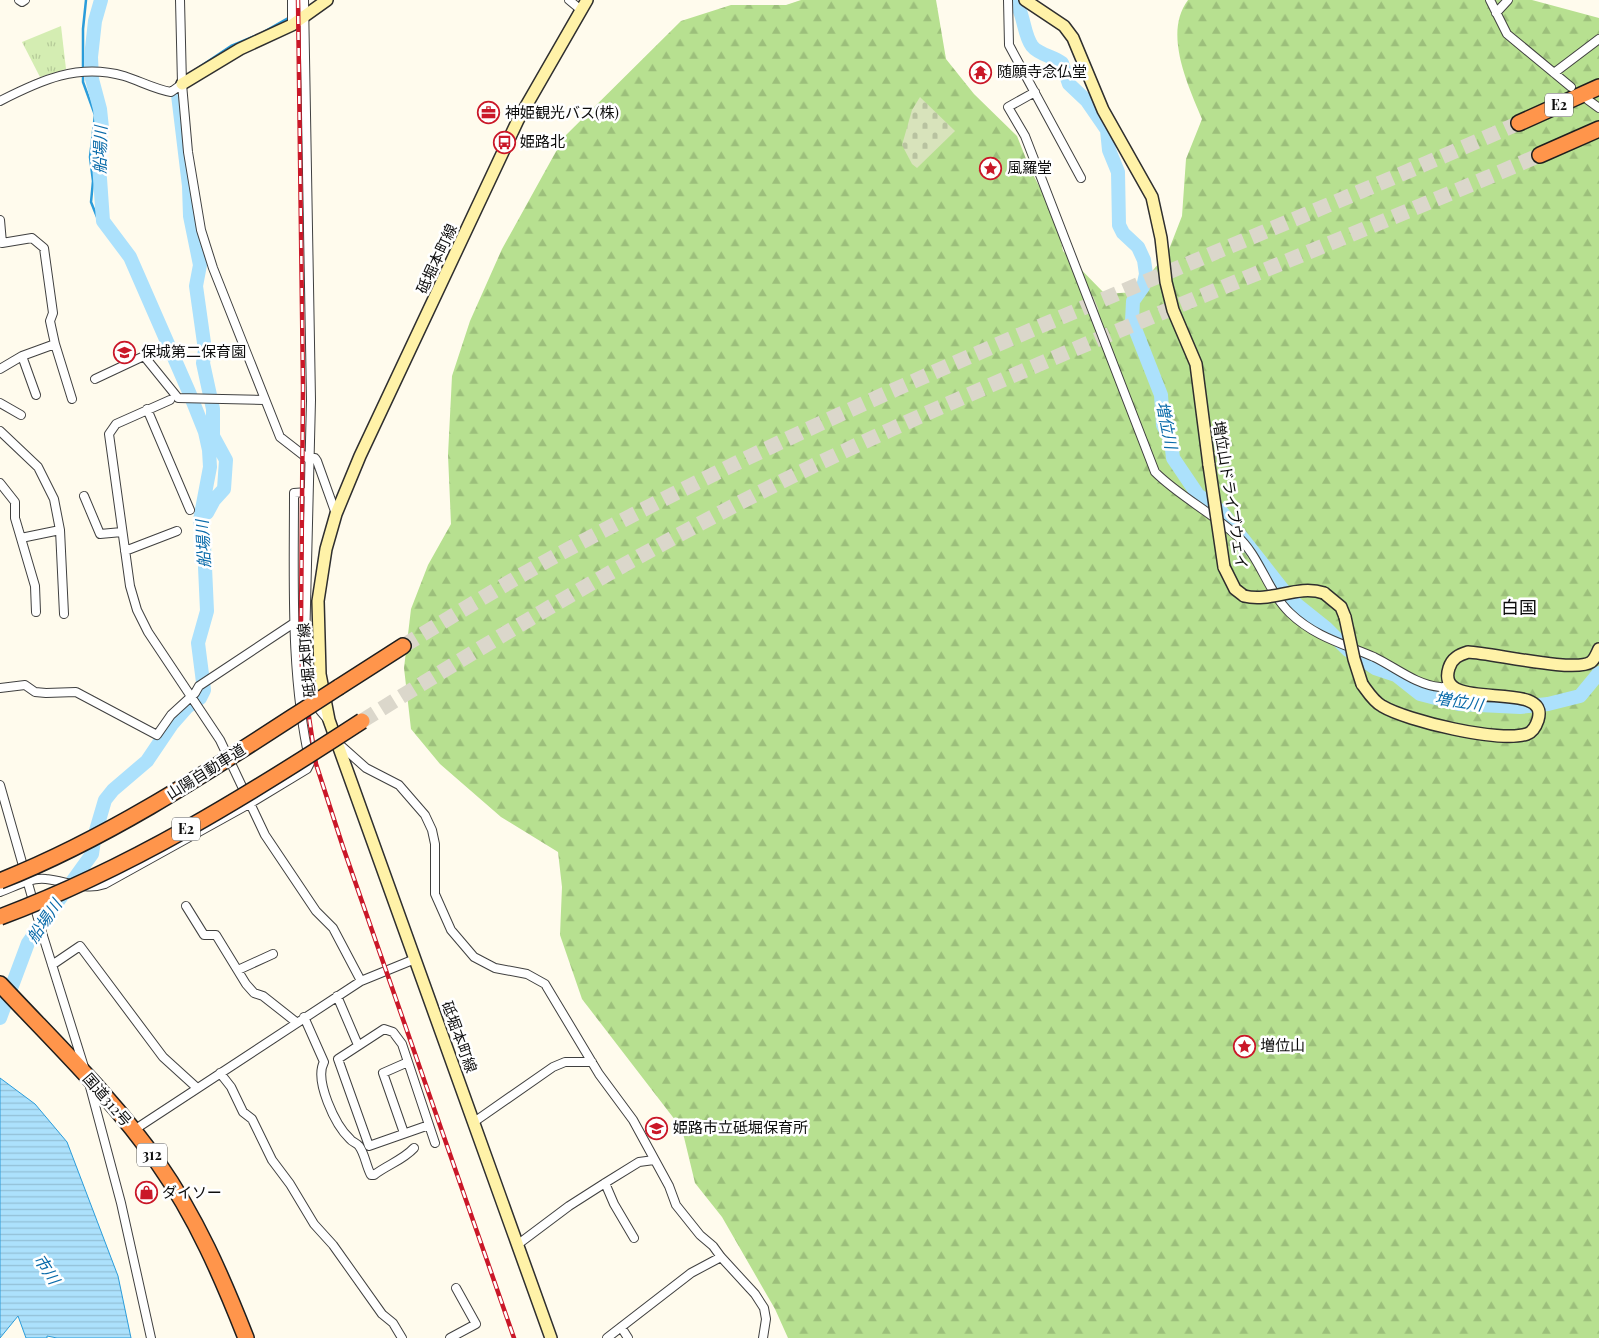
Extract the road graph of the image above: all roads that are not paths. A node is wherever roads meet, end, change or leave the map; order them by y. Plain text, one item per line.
1 (19, 0) edge
2 (25, 0) edge
3 (180, 0) edge
4 (292, 0) edge
5 (304, 0) edge
6 (327, 0) edge
7 (568, 0) edge
8 (587, 0) edge
9 (1008, 0) edge
10 (1490, 0) edge
11 (1508, 0) edge
12 (1033, 2) edge
13 (581, 10) junction
14 (1496, 14) junction
15 (304, 18) junction
16 (292, 25) junction
17 (1599, 39) edge
18 (1554, 74) junction
19 (182, 84) junction
20 (1571, 87) dead end
21 (1599, 87) edge
22 (1035, 92) junction
23 (0, 100) edge
24 (1588, 100) dead end
25 (1599, 108) edge
26 (1519, 123) tunnel mouth
27 (1599, 129) edge
28 (1540, 155) tunnel mouth
29 (1081, 178) dead end
30 (0, 220) edge
31 (55, 344) junction
32 (22, 356) junction
33 (0, 369) edge
34 (95, 379) dead end
35 (36, 395) dead end
36 (72, 399) dead end
37 (170, 400) dead end
38 (264, 400) junction
39 (0, 403) edge
40 (147, 409) junction
41 (21, 415) dead end
42 (0, 431) edge
43 (308, 458) junction
44 (0, 483) edge
45 (307, 492) junction
46 (84, 496) dead end
47 (190, 510) dead end
48 (336, 514) junction
49 (60, 530) junction
50 (177, 531) dead end
51 (122, 532) junction
52 (22, 538) junction
53 (125, 552) junction
54 (36, 612) dead end
55 (64, 614) dead end
56 (294, 624) junction
57 (403, 646) tunnel mouth
58 (1599, 649) edge
59 (1450, 684) junction
60 (0, 688) edge
61 (190, 697) junction
62 (328, 720) junction
63 (362, 721) tunnel mouth
64 (339, 744) junction
65 (0, 785) edge
66 (251, 803) junction
67 (0, 881) edge
68 (28, 881) junction
69 (0, 892) edge
70 (186, 906) dead end
71 (0, 917) edge
72 (273, 954) dead end
73 (415, 958) junction
74 (52, 966) junction
75 (238, 970) junction
76 (361, 981) junction
77 (1, 986) edge
78 (336, 996) junction
79 (304, 1017) junction
80 (296, 1022) junction
81 (358, 1045) junction
82 (408, 1062) junction
83 (592, 1062) junction
84 (220, 1073) junction
85 (88, 1078) junction
86 (196, 1087) junction
87 (474, 1122) junction
88 (429, 1125) junction
89 (134, 1130) junction
90 (404, 1134) junction
91 (435, 1143) dead end
92 (414, 1148) dead end
93 (654, 1160) junction
94 (605, 1183) junction
95 (634, 1238) dead end
96 (518, 1245) junction
97 (721, 1258) junction
98 (456, 1288) dead end
99 (622, 1327) junction
100 (152, 1338) edge
101 (246, 1338) edge
102 (402, 1338) edge
103 (450, 1338) edge
104 (551, 1338) edge
105 (607, 1338) edge
106 (628, 1338) edge
107 (763, 1338) edge

1 - 2 street
3 - 19 street
4 - 16 street
5 - 15 street
6 - 15 street
7 - 13 street
8 - 13 street, 砥堀本町線
9 - 22 street
10 - 14 street
11 - 14 street
12 - 59 street, 増位山ドライブウェイ, bridge
13 - 48 street, 砥堀本町線
14 - 18 street
15 - 16 street
15 - 43 street
16 - 19 street
17 - 18 street
18 - 20 street
19 - 23 street
19 - 38 street
21 - 26 highway, E2
22 - 29 street
22 - 59 street
24 - 25 street
27 - 28 highway, E2
30 - 31 street
31 - 32 street
31 - 36 street
32 - 33 street
32 - 35 street
34 - 38 street
37 - 40 street
38 - 43 street
39 - 41 street
40 - 47 street
40 - 51 street
42 - 49 street
43 - 45 street
43 - 48 street
44 - 52 street
45 - 56 street
45 - 62 street
46 - 51 street
48 - 62 street, 砥堀本町線
49 - 52 street
49 - 55 street
50 - 53 street
51 - 53 street
52 - 54 street
53 - 61 street
56 - 61 street
56 - 66 street
57 - 67 highway, 山陽自動車道 / E2, bridge
58 - 59 street
60 - 61 street
61 - 66 street
62 - 64 street, 砥堀本町線
63 - 71 highway, E2, bridge
64 - 73 street, 砥堀本町線
64 - 83 street
65 - 68 street
66 - 68 street, bridge
66 - 76 street
68 - 69 street
68 - 74 street
70 - 75 street
72 - 75 street
73 - 76 street
73 - 87 street, 砥堀本町線
74 - 85 street
74 - 86 street
75 - 80 street
76 - 78 street
77 - 85 highway, 国道312号 / 312
78 - 79 street
78 - 81 street
79 - 80 street
79 - 92 street
80 - 84 street
81 - 82 street
81 - 90 street
82 - 88 street
82 - 90 street
83 - 87 street
83 - 93 street
84 - 86 street
84 - 102 street
85 - 89 highway, 国道312号 / 312
85 - 100 street
86 - 89 street
87 - 96 street, 砥堀本町線
88 - 90 street
88 - 91 street
89 - 101 highway, 国道312号 / 312
93 - 94 street
93 - 97 street
94 - 95 street
94 - 96 street
96 - 104 street, 砥堀本町線
97 - 99 street
97 - 107 street
98 - 103 street
99 - 105 street
99 - 106 street

